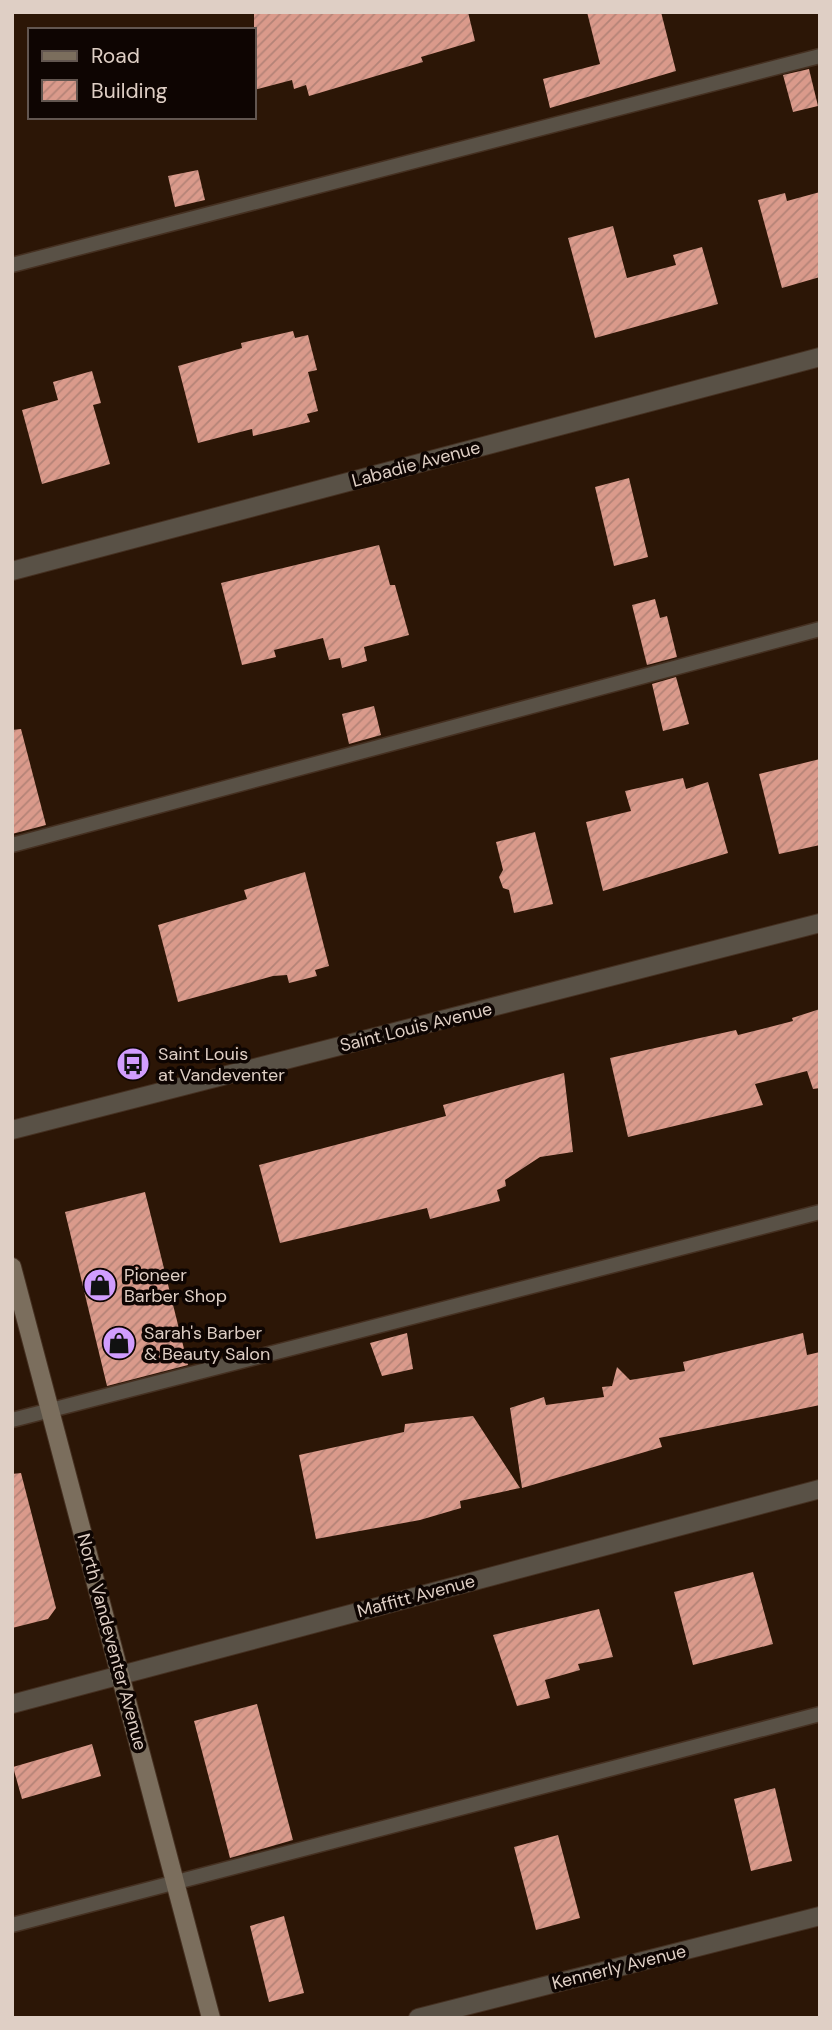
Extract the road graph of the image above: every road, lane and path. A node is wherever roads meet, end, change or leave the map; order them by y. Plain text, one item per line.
1 (820, 56) edge
2 (12, 265) edge
3 (820, 356) edge
4 (12, 571) edge
5 (820, 629) edge
6 (12, 845) edge
7 (820, 923) edge
8 (12, 1130) edge
9 (820, 1212) edge
10 (12, 1267) edge
11 (50, 1409) junction
12 (12, 1420) edge
13 (820, 1489) edge
14 (120, 1675) junction
15 (12, 1704) edge
16 (820, 1714) edge
17 (176, 1882) junction
18 (820, 1916) edge
19 (12, 1925) edge
20 (211, 2018) edge
21 (418, 2018) edge

1 - 2 lane
3 - 4 street, Labadie Avenue
5 - 6 lane
7 - 8 street, Saint Louis Avenue
9 - 11 lane
10 - 11 main road, North Vandeventer Avenue
11 - 12 lane
11 - 14 main road, North Vandeventer Avenue
13 - 14 street, Maffitt Avenue
14 - 15 street, Maffitt Avenue
14 - 17 main road, North Vandeventer Avenue
16 - 17 lane
17 - 19 lane
17 - 20 main road, North Vandeventer Avenue
18 - 21 street, Kennerly Avenue

